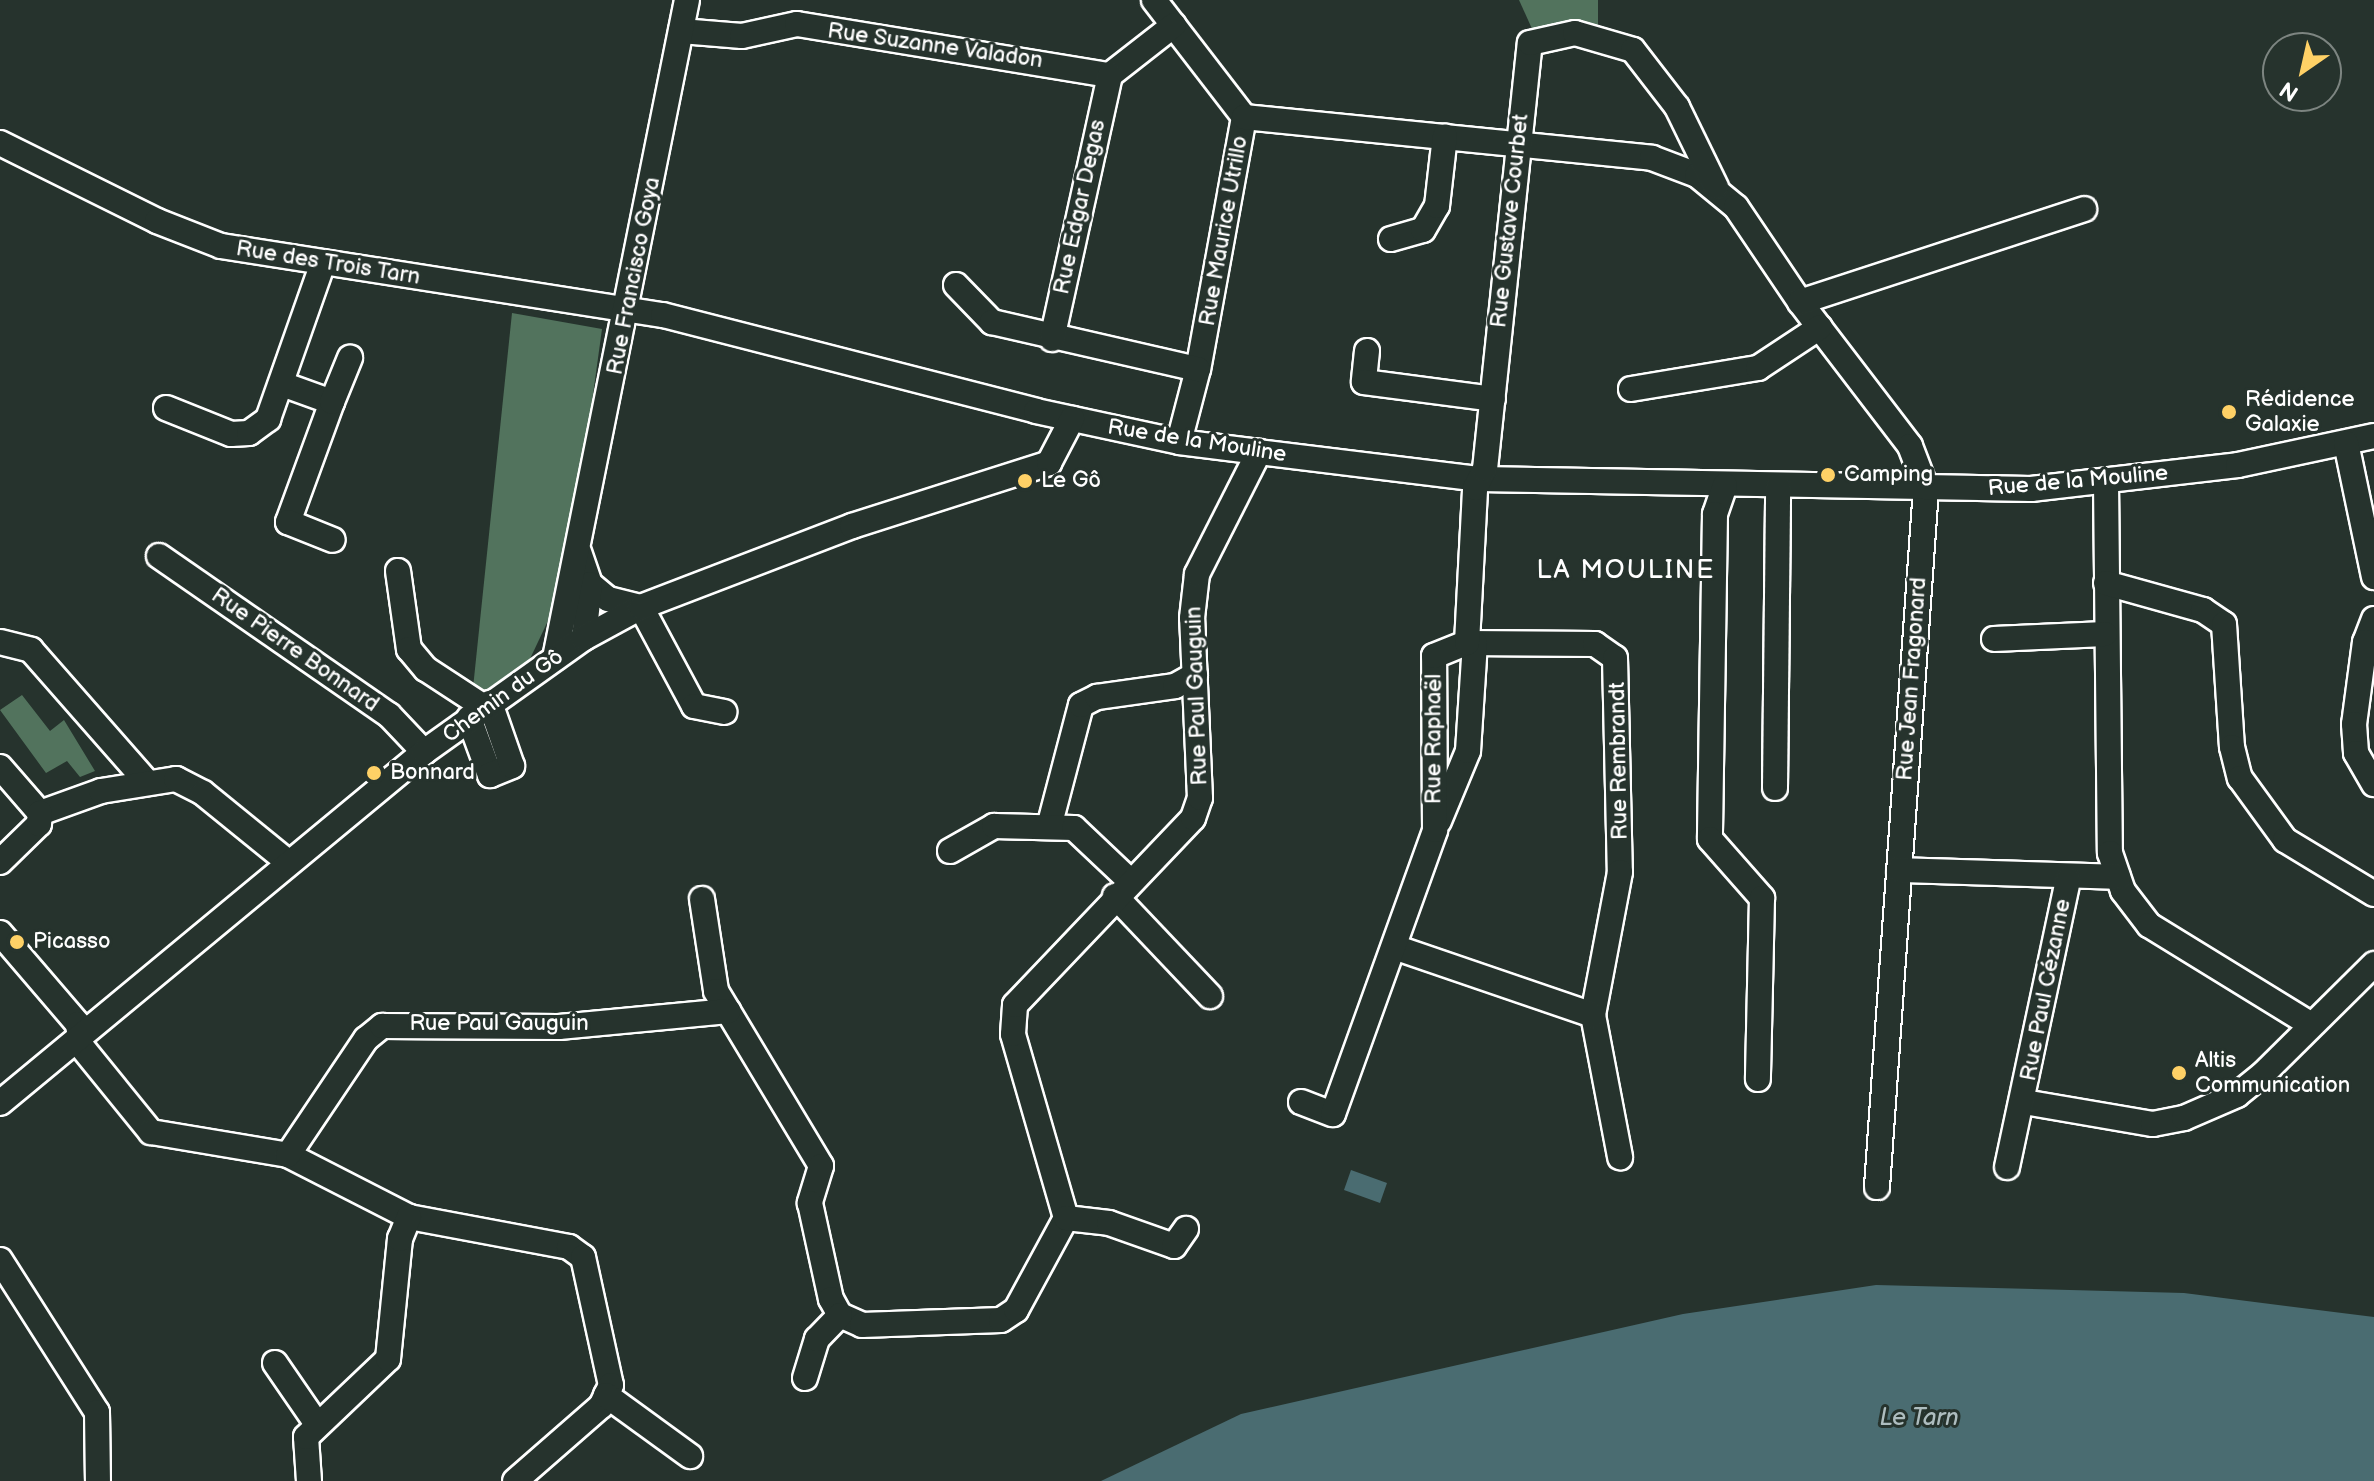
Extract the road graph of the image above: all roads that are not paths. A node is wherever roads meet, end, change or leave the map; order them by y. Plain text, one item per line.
1 (687, 0) edge
2 (1154, 0) edge
3 (1174, 25) junction
4 (681, 31) junction
5 (1110, 75) junction
6 (1244, 117) junction
7 (1445, 136) junction
8 (0, 143) edge
9 (1517, 143) junction
10 (1719, 194) junction
11 (2084, 209) dead end
12 (1391, 239) dead end
13 (323, 263) junction
14 (956, 285) dead end
15 (1800, 302) junction
16 (629, 309) junction
17 (1820, 327) junction
18 (1052, 339) junction
19 (1367, 351) dead end
20 (350, 358) dead end
21 (1198, 369) junction
22 (282, 384) junction
23 (1631, 389) dead end
24 (1493, 399) junction
25 (332, 402) junction
26 (166, 408) dead end
27 (1072, 419) junction
28 (2374, 436) edge
29 (1179, 442) junction
30 (2346, 443) junction
31 (1259, 452) junction
32 (1480, 479) junction
33 (2106, 482) junction
34 (1725, 485) junction
35 (1778, 486) junction
36 (1926, 488) junction
37 (333, 540) dead end
38 (579, 552) junction
39 (159, 556) dead end
40 (398, 571) dead end
41 (2374, 577) edge
42 (2106, 583) junction
43 (590, 584) junction
44 (641, 607) junction
45 (2374, 619) edge
46 (2105, 634) junction
47 (584, 638) junction
48 (1994, 639) dead end
49 (0, 642) edge
50 (1471, 643) junction
51 (555, 658) junction
52 (1195, 675) junction
53 (481, 709) junction
54 (724, 712) dead end
55 (424, 752) junction
56 (0, 767) edge
57 (147, 782) junction
58 (2374, 784) edge
59 (1775, 788) dead end
60 (40, 813) junction
61 (1049, 827) junction
62 (1435, 830) junction
63 (950, 851) dead end
64 (0, 862) edge
65 (288, 862) junction
66 (1899, 870) junction
67 (2118, 877) junction
68 (2068, 879) junction
69 (1123, 889) junction
70 (2374, 894) edge
71 (702, 899) dead end
72 (0, 933) edge
73 (1397, 948) junction
74 (2374, 964) edge
75 (1210, 996) dead end
76 (728, 1011) junction
77 (1593, 1015) junction
78 (2310, 1024) junction
79 (80, 1036) junction
80 (1758, 1079) dead end
81 (1301, 1102) dead end
82 (2024, 1102) junction
83 (0, 1103) edge
84 (288, 1155) junction
85 (1620, 1157) dead end
86 (2007, 1167) dead end
87 (1877, 1187) dead end
88 (409, 1217) junction
89 (1066, 1218) junction
90 (1186, 1229) dead end
91 (0, 1260) edge
92 (4, 1289) edge
93 (840, 1315) junction
94 (275, 1363) dead end
95 (805, 1378) dead end
96 (606, 1395) junction
97 (317, 1424) junction
98 (690, 1456) dead end
99 (98, 1481) edge
100 (309, 1481) edge
101 (515, 1481) edge

1 - 4 street, Rue Francisco Goya
2 - 3 street, Rue Maurice Utrillo
3 - 5 street
3 - 6 street, Rue Maurice Utrillo
4 - 5 street, Rue Suzanne Valadon
4 - 16 street, Rue Francisco Goya
5 - 18 street, Rue Edgar Degas
6 - 7 street
6 - 21 street, Rue Maurice Utrillo
7 - 9 street
7 - 12 street
8 - 13 street, Rue des Trois Tarn
9 - 10 street
9 - 10 street, Rue Gustave Courbet
9 - 24 street, Rue Gustave Courbet
10 - 15 street
11 - 15 street
13 - 16 street, Rue des Trois Tarn
13 - 22 street
14 - 18 street
15 - 17 street
16 - 27 street, Rue de la Mouline
16 - 38 street, Rue Francisco Goya
17 - 23 street
17 - 36 street
18 - 21 street
19 - 24 street
20 - 25 street
21 - 29 street, Rue Maurice Utrillo
22 - 25 street
22 - 26 street
24 - 32 street, Rue Gustave Courbet
25 - 37 street
27 - 29 street, Rue de la Mouline
27 - 44 street, Chemin du Gô
28 - 30 street, Rue de la Mouline
29 - 31 street, Rue de la Mouline
30 - 33 street, Rue de la Mouline
30 - 41 street
31 - 32 street, Rue de la Mouline
31 - 52 street, Rue Paul Gauguin
32 - 34 street, Rue de la Mouline
32 - 50 street
33 - 36 street, Rue de la Mouline
33 - 42 street
34 - 35 street, Rue de la Mouline
34 - 80 street
35 - 36 street, Rue de la Mouline
35 - 59 street
36 - 66 street, Rue Jean Fragonard
38 - 43 street
38 - 51 street, Rue Francisco Goya
39 - 55 street, Rue Pierre Bonnard
40 - 53 street
42 - 46 street
42 - 70 street
43 - 44 street
43 - 47 street
44 - 47 street, Chemin du Gô
44 - 54 street
45 - 58 street
46 - 48 street
46 - 67 street
47 - 51 street, Chemin du Gô
49 - 57 street
50 - 62 street
50 - 62 street, Rue Raphaël
50 - 77 street, Rue Rembrandt
51 - 53 street, Chemin du Gô
52 - 61 street
52 - 69 street, Rue Paul Gauguin
53 - 55 street, Chemin du Gô
55 - 65 street, Chemin du Gô
56 - 60 street
57 - 60 street
57 - 65 street
60 - 64 street
61 - 63 street
61 - 69 street
62 - 73 street, Rue Raphaël
65 - 79 street, Chemin du Gô
66 - 68 street
66 - 87 street, Rue Jean Fragonard
67 - 68 street
67 - 78 street
68 - 82 street, Rue Paul Cézanne
69 - 75 street
69 - 89 street, Rue Paul Gauguin
71 - 76 street
72 - 79 street
73 - 77 street
73 - 81 street, Rue Raphaël
74 - 78 street, Rue Paul Cézanne
76 - 84 street, Rue Paul Gauguin
76 - 93 street
77 - 85 street, Rue Rembrandt
78 - 82 street, Rue Paul Cézanne
79 - 83 street, Chemin du Gô
79 - 84 street
82 - 86 street, Rue Paul Cézanne
84 - 88 street
88 - 96 street
88 - 97 street
89 - 90 street
89 - 93 street
91 - 92 street
92 - 99 street
93 - 95 street
94 - 97 street
96 - 98 street
96 - 101 street
97 - 100 street

